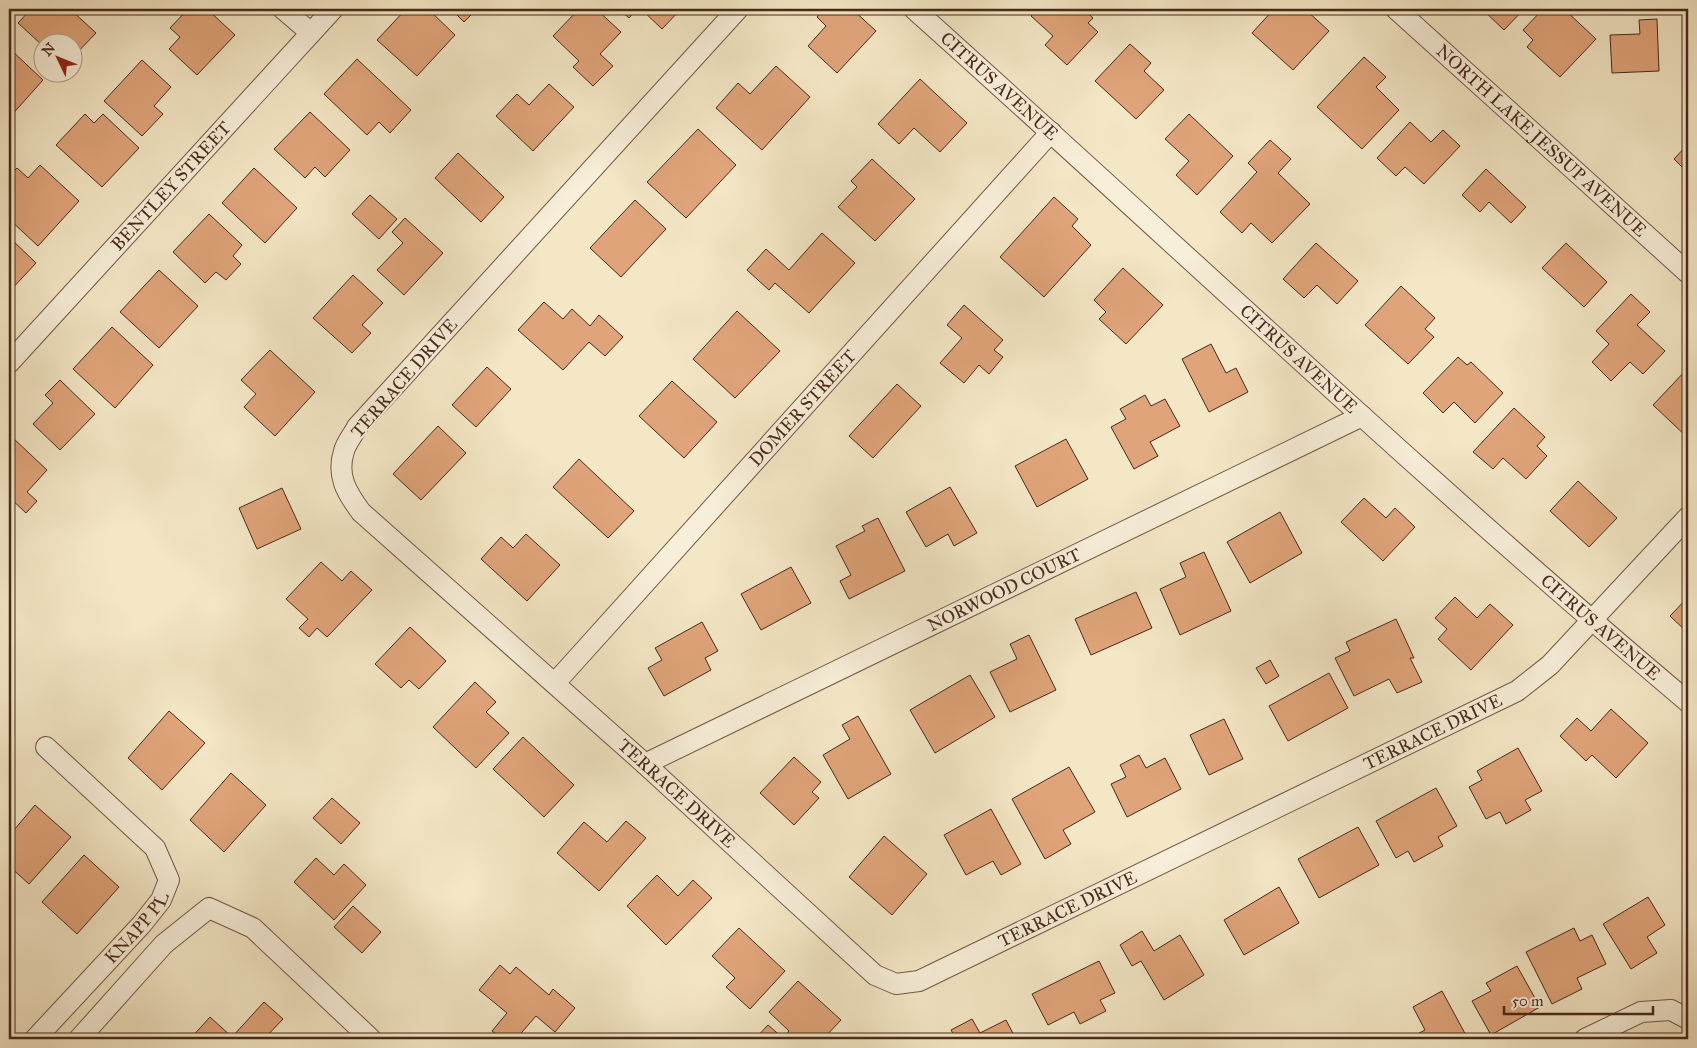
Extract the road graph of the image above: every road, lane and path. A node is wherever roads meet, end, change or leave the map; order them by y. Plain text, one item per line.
1 (283, 9) edge
2 (333, 9) edge
3 (738, 9) edge
4 (914, 9) edge
5 (1396, 9) edge
6 (311, 33) junction
7 (1051, 132) junction
8 (1688, 273) edge
9 (9, 363) edge
10 (1362, 416) junction
11 (1688, 516) edge
12 (1591, 620) junction
13 (555, 683) junction
14 (1688, 702) edge
15 (46, 747) dead end
16 (645, 764) junction
17 (1688, 1018) edge
18 (34, 1039) edge
19 (79, 1039) edge
20 (372, 1039) edge
21 (1585, 1039) edge

1 - 6 street
2 - 6 street, BENTLEY STREET
3 - 13 street, TERRACE DRIVE
4 - 7 street, CITRUS AVENUE
5 - 8 street, NORTH LAKE JESSUP AVENUE
6 - 9 street, BENTLEY STREET
7 - 10 street, CITRUS AVENUE
7 - 13 street, DOMER STREET
10 - 12 street, CITRUS AVENUE
10 - 16 street, NORWOOD COURT
11 - 12 street, TERRACE DRIVE
12 - 14 street, CITRUS AVENUE
12 - 16 street, TERRACE DRIVE
13 - 16 street, TERRACE DRIVE
15 - 18 street, KNAPP PL
17 - 21 street
19 - 20 street

